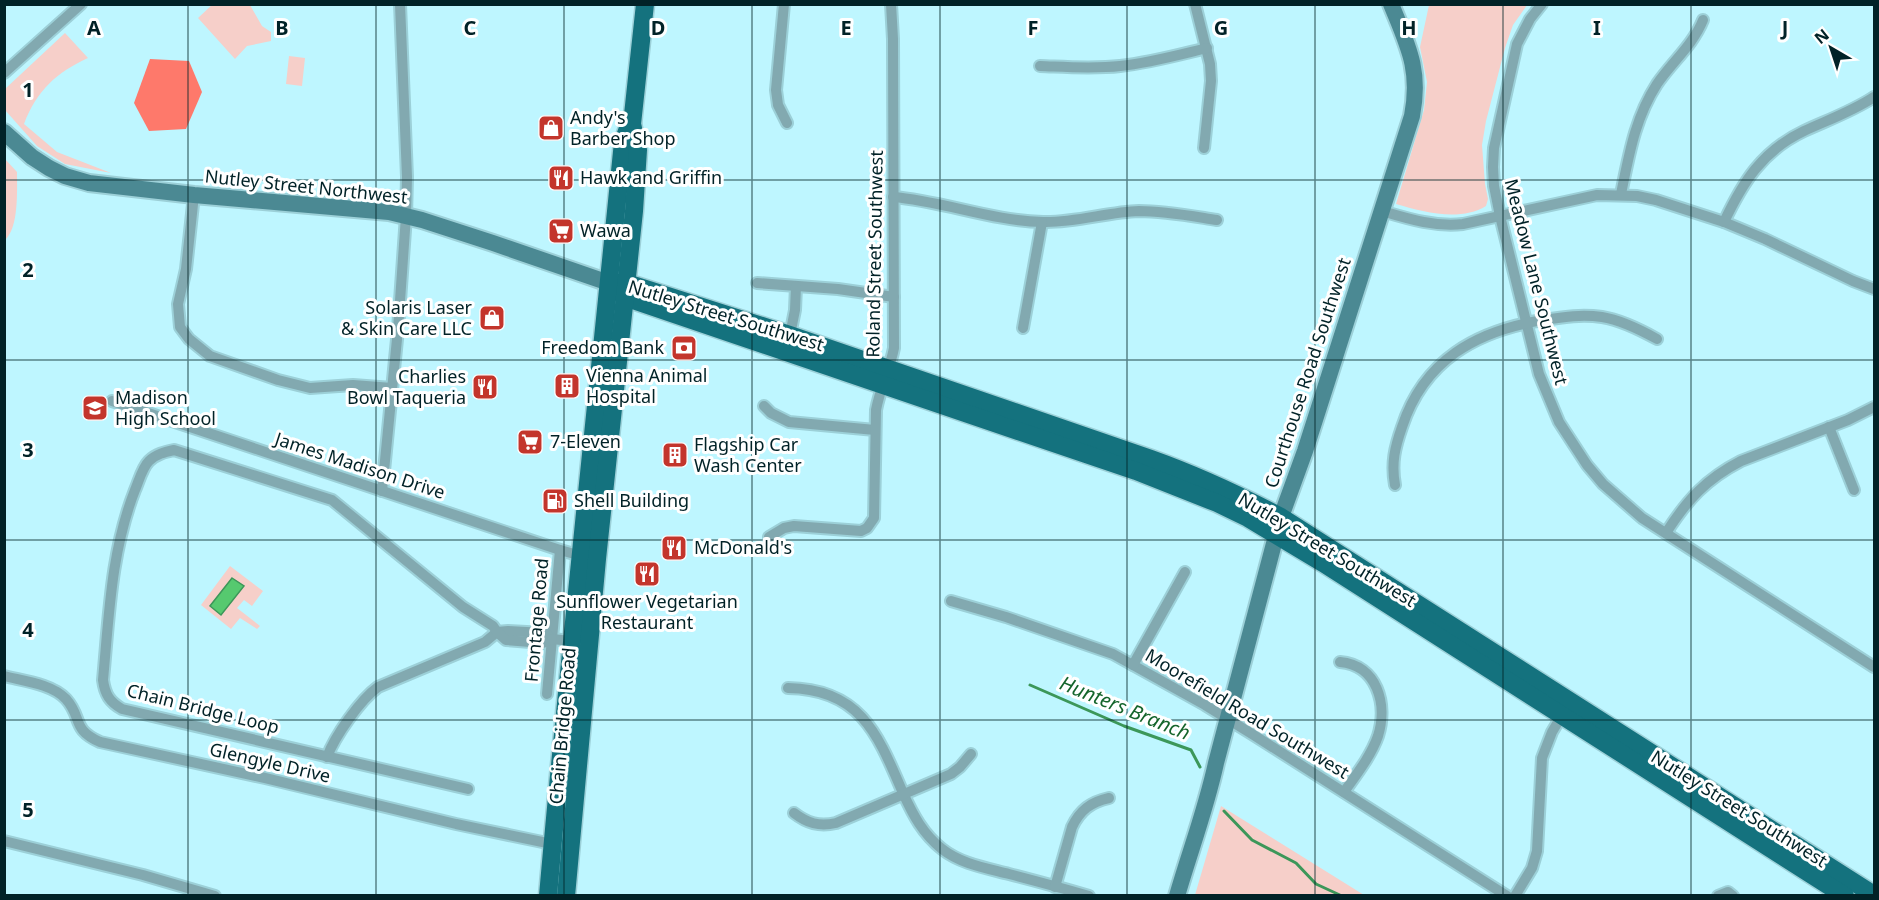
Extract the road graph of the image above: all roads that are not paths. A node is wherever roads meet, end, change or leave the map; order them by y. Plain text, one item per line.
1 (81, 4) edge
2 (400, 4) edge
3 (645, 4) edge
4 (784, 4) edge
5 (891, 4) edge
6 (1195, 4) edge
7 (1391, 4) edge
8 (1542, 4) edge
9 (1703, 20) dead end
10 (1207, 48) junction
11 (1040, 66) dead end
12 (4, 73) edge
13 (1875, 97) edge
14 (787, 123) dead end
15 (4, 132) edge
16 (1204, 148) dead end
17 (1621, 194) junction
18 (194, 195) junction
19 (893, 197) junction
20 (1382, 211) junction
21 (406, 216) junction
22 (1500, 216) junction
23 (1217, 220) dead end
24 (1042, 222) junction
25 (1724, 222) junction
26 (757, 283) dead end
27 (796, 286) junction
28 (620, 288) junction
29 (1875, 289) edge
30 (894, 297) junction
31 (1526, 323) junction
32 (1023, 328) dead end
33 (790, 335) junction
34 (1657, 339) dead end
35 (886, 378) junction
36 (392, 388) junction
37 (112, 401) dead end
38 (764, 406) dead end
39 (1875, 407) edge
40 (1829, 428) junction
41 (875, 430) junction
42 (1395, 484) dead end
43 (1854, 490) dead end
44 (382, 491) junction
45 (1281, 517) junction
46 (1666, 533) junction
47 (1276, 535) junction
48 (769, 537) dead end
49 (560, 550) junction
50 (588, 557) junction
51 (1185, 572) dead end
52 (951, 601) dead end
53 (497, 632) junction
54 (552, 639) junction
55 (571, 640) junction
56 (1340, 662) dead end
57 (1133, 665) junction
58 (1875, 667) edge
59 (4, 676) edge
60 (788, 688) dead end
61 (547, 694) dead end
62 (1566, 709) junction
63 (1228, 719) junction
64 (971, 754) dead end
65 (327, 756) junction
66 (468, 789) dead end
67 (1344, 792) junction
68 (904, 794) junction
69 (1110, 798) dead end
70 (794, 813) dead end
71 (4, 841) edge
72 (552, 844) junction
73 (1055, 886) junction
74 (1875, 895) edge
75 (215, 896) edge
76 (548, 896) edge
77 (566, 896) edge
78 (1089, 896) edge
79 (1177, 896) edge
80 (1507, 896) edge
81 (1515, 896) edge
82 (1718, 896) edge
83 (1733, 896) edge
84 (1845, 896) edge

1 - 12 street
2 - 21 street
3 - 28 main road
4 - 14 street
5 - 19 street, Roland Street Southwest
6 - 10 street
7 - 20 street, Courthouse Road Southwest
8 - 22 street, Meadow Lane Southwest
9 - 17 street
10 - 11 street
10 - 16 street
13 - 25 street
15 - 18 street, Nutley Street Northwest
17 - 22 street
17 - 25 street
18 - 21 street, Nutley Street Northwest
18 - 36 street
19 - 24 street
19 - 30 street, Roland Street Southwest
20 - 22 street
20 - 45 street, Courthouse Road Southwest
21 - 28 street, Nutley Street Northwest
21 - 36 street
22 - 31 street, Meadow Lane Southwest
23 - 24 street
24 - 32 street
25 - 29 street
26 - 27 street
27 - 30 street
27 - 33 street
28 - 33 main road, Nutley Street Southwest
28 - 35 main road, Nutley Street Southwest
28 - 50 main road
30 - 35 street, Roland Street Southwest
31 - 34 street
31 - 42 street
31 - 46 street, Meadow Lane Southwest
33 - 35 main road, Nutley Street Southwest
35 - 41 street, Roland Street Southwest
35 - 45 main road, Nutley Street Southwest
35 - 47 main road, Nutley Street Southwest
36 - 44 street
37 - 44 street, James Madison Drive
38 - 41 street
39 - 40 street
40 - 43 street
40 - 46 street
41 - 48 street, Roland Street Southwest
44 - 49 street, James Madison Drive
45 - 47 street, Courthouse Road Southwest
45 - 62 main road, Nutley Street Southwest
46 - 58 street, Meadow Lane Southwest
47 - 62 main road, Nutley Street Southwest
47 - 63 street, Courthouse Road Southwest
49 - 50 street, James Madison Drive
49 - 54 street, Frontage Road
50 - 55 main road, Chain Bridge Road
50 - 77 main road, Chain Bridge Road
51 - 57 street
52 - 57 street, Moorefield Road Southwest
53 - 54 street, Chain Bridge Loop
53 - 65 street
53 - 65 street, Chain Bridge Loop
54 - 55 street, Chain Bridge Loop
54 - 61 street, Frontage Road
55 - 72 main road, Chain Bridge Road
56 - 67 street
57 - 63 street, Moorefield Road Southwest
59 - 72 street, Glengyle Drive
60 - 68 street
62 - 74 main road, Nutley Street Southwest
62 - 81 street
62 - 84 main road, Nutley Street Southwest
63 - 67 street, Moorefield Road Southwest
63 - 79 street, Courthouse Road Southwest
64 - 68 street
65 - 66 street, Chain Bridge Loop
67 - 80 street, Moorefield Road Southwest
68 - 70 street
68 - 73 street
69 - 73 street
71 - 75 street
72 - 76 main road, Chain Bridge Road
73 - 78 street
82 - 83 street

